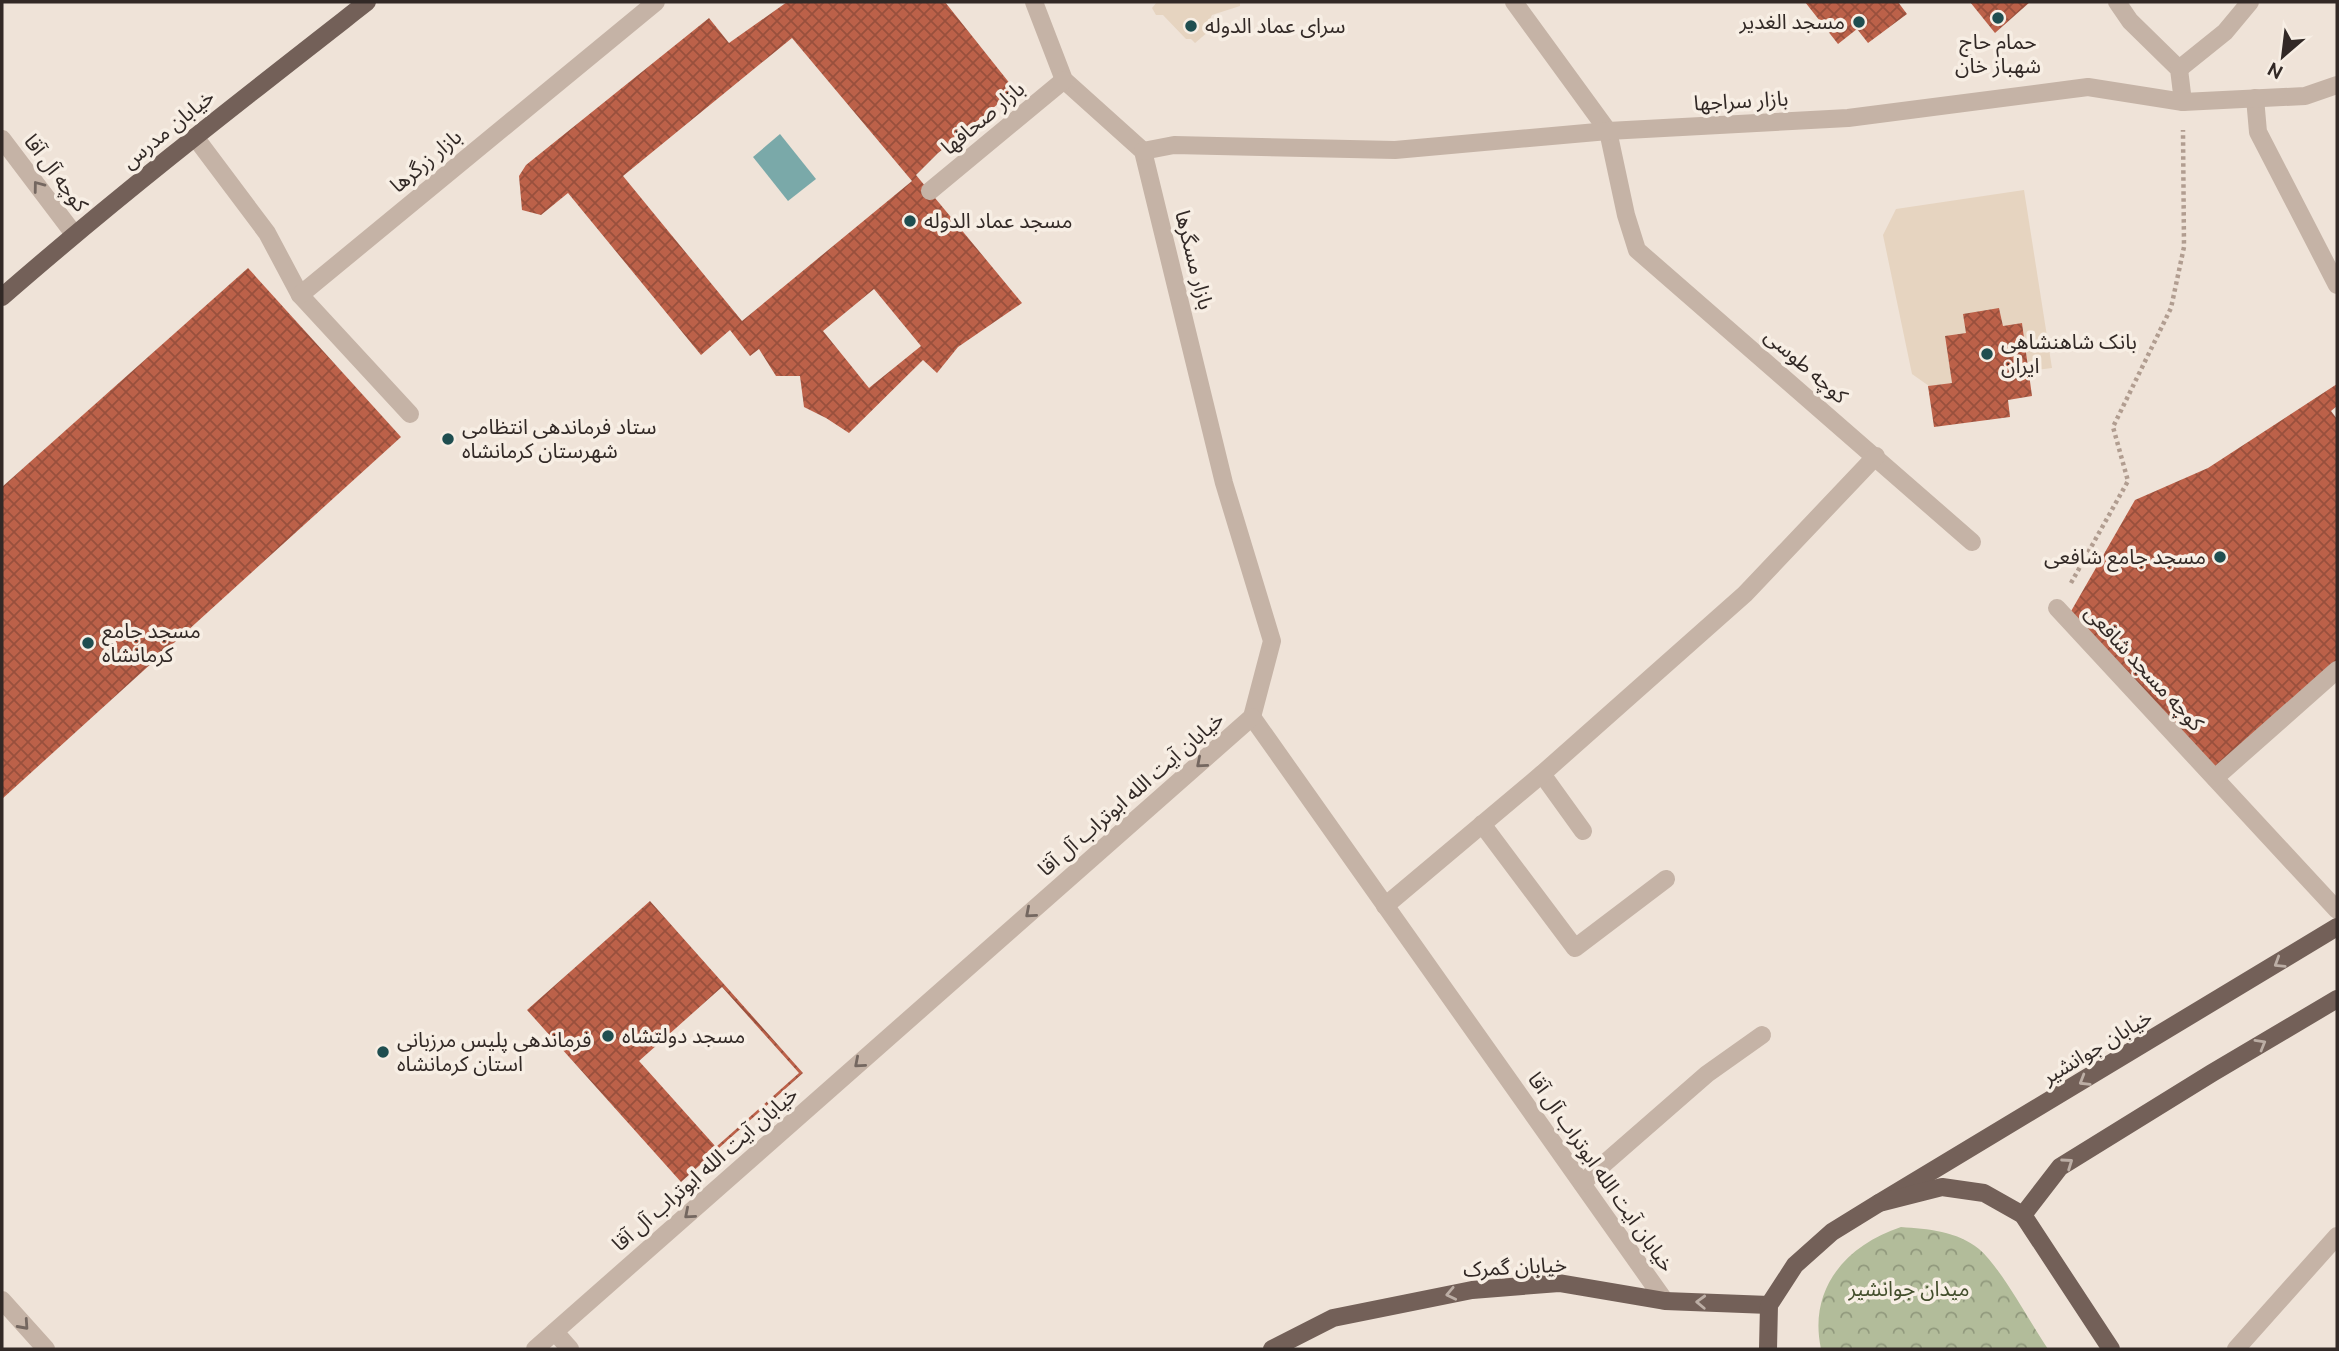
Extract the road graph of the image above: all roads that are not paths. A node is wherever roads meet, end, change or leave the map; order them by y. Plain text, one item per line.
1 (367, 2) edge
2 (656, 2) edge
3 (1034, 2) edge
4 (1514, 2) edge
5 (2117, 2) edge
6 (2250, 2) edge
7 (2179, 69) junction
8 (1064, 80) junction
9 (2337, 85) edge
10 (2255, 98) junction
11 (2183, 102) junction
12 (1608, 131) junction
13 (195, 136) junction
14 (2, 139) edge
15 (1143, 151) junction
16 (930, 191) dead end
17 (74, 234) junction
18 (2337, 285) edge
19 (300, 295) junction
20 (2, 297) edge
21 (410, 414) dead end
22 (1876, 456) junction
23 (1972, 542) dead end
24 (2057, 608) road end
25 (2337, 670) edge
26 (1252, 718) junction
27 (1542, 774) junction
28 (2215, 778) junction
29 (1482, 824) junction
30 (1583, 831) dead end
31 (1666, 879) dead end
32 (1385, 906) junction
33 (2337, 910) edge
34 (2337, 927) edge
35 (2337, 999) edge
36 (1762, 1035) dead end
37 (1582, 1183) junction
38 (1879, 1203) junction
39 (2023, 1214) junction
40 (2337, 1236) edge
41 (2, 1300) edge
42 (1665, 1301) junction
43 (1769, 1305) junction
44 (555, 1332) junction
45 (46, 1349) edge
46 (535, 1349) edge
47 (570, 1349) edge
48 (1272, 1349) edge
49 (1768, 1349) edge
50 (2111, 1349) edge
51 (2236, 1349) edge

1 - 13 main road, خیابان مدرس
2 - 19 street, بازار زرگرها
3 - 8 street
4 - 12 street
5 - 7 street
6 - 7 street
7 - 11 street
8 - 15 street
8 - 16 street, بازار صحافها
9 - 10 street, بازار سراجها
10 - 11 street, بازار سراجها
10 - 18 street
11 - 12 street, بازار سراجها
12 - 15 street, بازار سراجها
12 - 22 street, کوچه طوسی
13 - 17 main road, خیابان مدرس
13 - 19 street
17 -> 14 street, کوچه آل آقا
15 - 26 street, بازار مسگرها
17 - 20 main road, خیابان مدرس
19 - 21 street
22 - 23 street, کوچه طوسی
22 - 27 street
24 - 28 street, کوچه مسجد شافعی
25 - 28 street
26 - 32 street, خیابان آیت الله ابوتراب آل آقا
26 -> 44 street, خیابان آیت الله ابوتراب آل آقا
27 - 29 street
27 - 30 street
28 - 33 street, کوچه مسجد شافعی
29 - 31 street
29 - 32 street
32 - 37 street, خیابان آیت الله ابوتراب آل آقا
34 -> 38 main road, خیابان جوانشیر
39 -> 35 main road
36 - 37 street
37 - 42 street, خیابان آیت الله ابوتراب آل آقا
38 - 39 main road
38 - 43 main road
39 - 50 main road
40 - 51 street
41 -> 45 street
43 -> 42 main road, خیابان گمرک
42 -> 48 main road, خیابان گمرک
43 - 49 main road
44 - 46 street, خیابان آیت الله ابوتراب آل آقا
44 - 47 street

